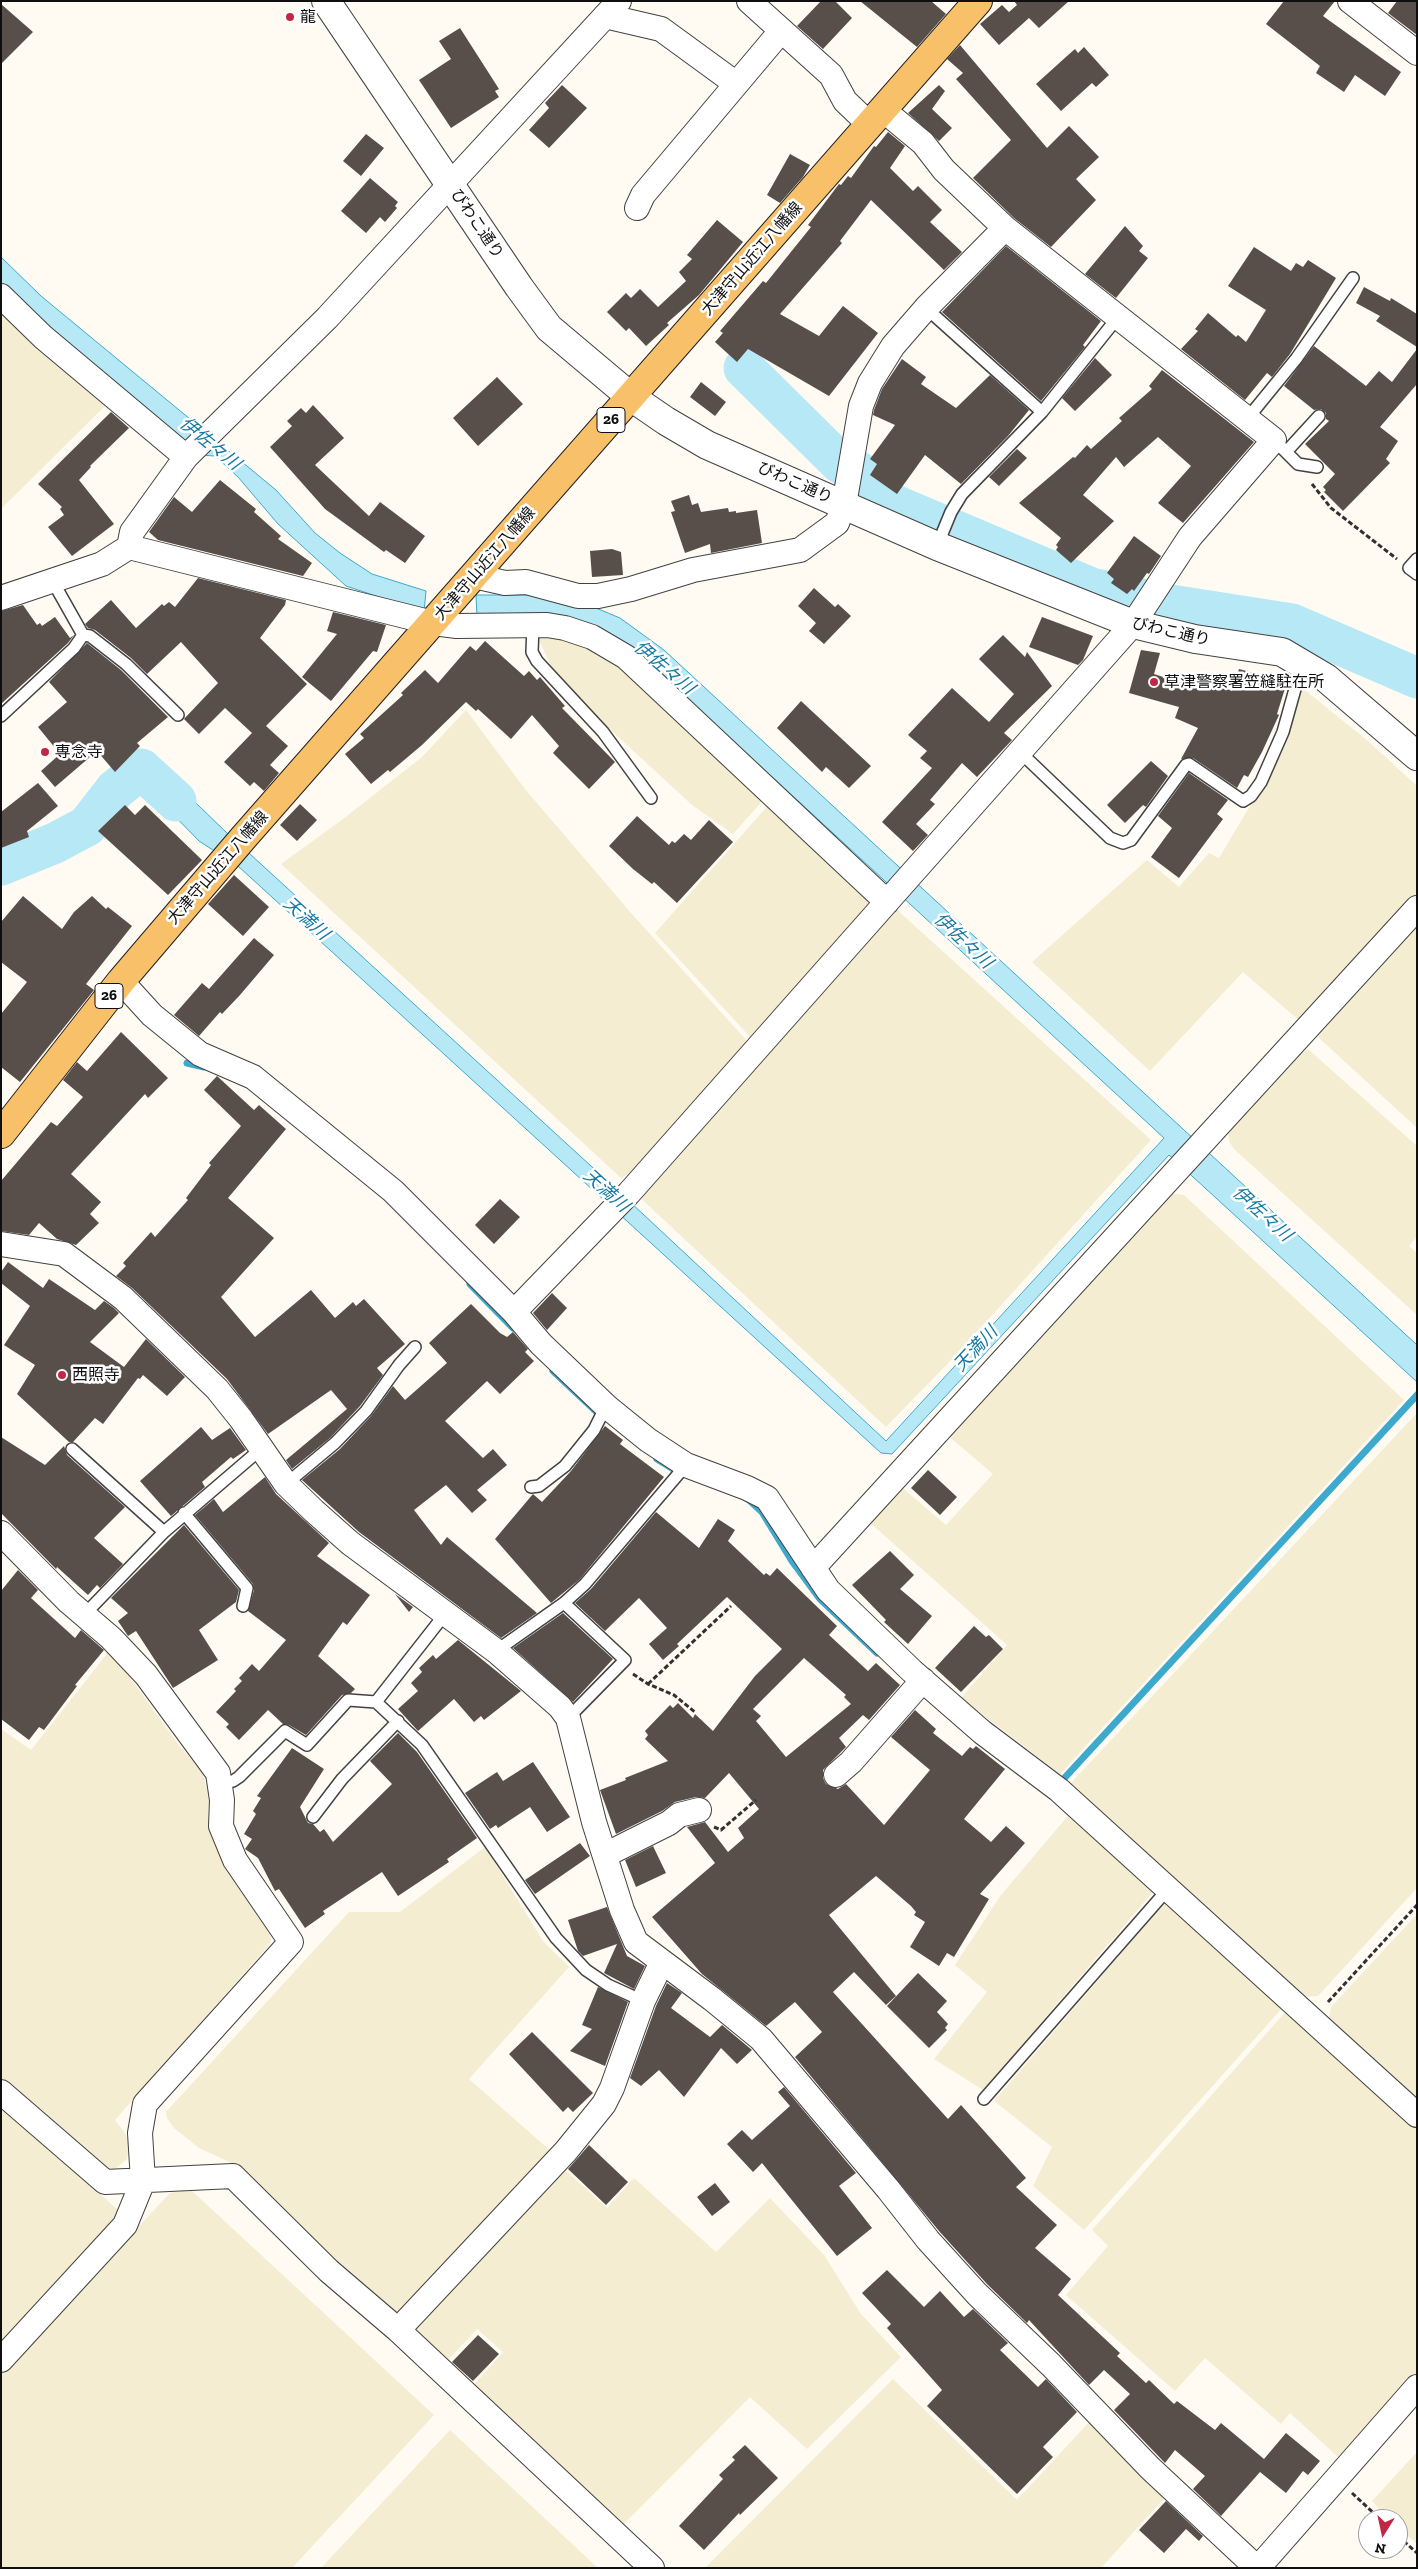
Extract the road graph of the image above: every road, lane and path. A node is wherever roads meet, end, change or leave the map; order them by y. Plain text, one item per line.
1 (326, 1) edge
2 (749, 1) edge
3 (978, 1) edge
4 (1350, 1) edge
5 (612, 9) edge
6 (781, 31) junction
7 (1417, 52) edge
8 (735, 83) junction
9 (876, 116) junction
10 (450, 184) junction
11 (637, 208) dead end
12 (1005, 228) junction
13 (1353, 278) dead end
14 (1, 296) edge
15 (926, 308) junction
16 (1118, 317) junction
17 (631, 397) junction
18 (1042, 412) junction
19 (1319, 416) dead end
20 (1248, 419) junction
21 (1280, 446) junction
22 (189, 455) junction
23 (1298, 464) junction
24 (1317, 466) dead end
25 (844, 505) junction
26 (937, 546) junction
27 (129, 547) junction
28 (1414, 567) edge
29 (474, 576) junction
30 (52, 580) junction
31 (552, 591) junction
32 (1, 598) edge
33 (434, 623) junction
34 (543, 624) junction
35 (1133, 624) junction
36 (83, 635) junction
37 (1302, 662) junction
38 (178, 715) dead end
39 (1, 716) edge
40 (1020, 752) junction
41 (1417, 756) edge
42 (651, 798) dead end
43 (888, 901) junction
44 (1417, 908) edge
45 (121, 981) junction
46 (1, 1134) edge
47 (1, 1244) edge
48 (514, 1312) junction
49 (415, 1347) dead end
50 (606, 1406) junction
51 (262, 1448) junction
52 (72, 1449) dead end
53 (686, 1465) junction
54 (286, 1484) junction
55 (531, 1488) dead end
56 (184, 1513) junction
57 (164, 1532) junction
58 (1, 1533) edge
59 (813, 1568) junction
60 (564, 1603) junction
61 (244, 1606) dead end
62 (731, 1606) dead end
63 (444, 1614) junction
64 (84, 1615) junction
65 (496, 1651) junction
66 (620, 1666) junction
67 (922, 1680) junction
68 (648, 1684) junction
69 (376, 1702) junction
70 (696, 1713) dead end
71 (568, 1718) junction
72 (398, 1722) junction
73 (836, 1775) dead end
74 (219, 1783) junction
75 (756, 1800) dead end
76 (695, 1811) joint
77 (313, 1817) dead end
78 (605, 1855) junction
79 (1168, 1889) junction
80 (1417, 1905) edge
81 (662, 1962) junction
82 (643, 2001) junction
83 (1312, 2019) junction
84 (1, 2092) edge
85 (984, 2099) dead end
86 (1417, 2115) edge
87 (143, 2180) junction
88 (398, 2330) junction
89 (1, 2360) edge
90 (1417, 2387) edge
91 (1336, 2478) junction
92 (1369, 2509) edge
93 (652, 2568) edge
94 (1257, 2568) edge

1 - 10 street, びわこ通り
2 - 6 street
3 - 9 main road, 大津守山近江八幡線 / 26
4 - 7 street
5 - 8 street
5 - 10 street
6 - 8 street
6 - 9 street
8 - 11 street
9 - 12 street
9 - 17 main road, 大津守山近江八幡線 / 26
10 - 17 street, びわこ通り
10 - 22 street
12 - 15 street
12 - 16 street
13 - 20 lane
14 - 22 street
15 - 18 lane
15 - 25 street
16 - 18 lane
16 - 20 street
17 - 25 street, びわこ通り
17 - 29 main road, 大津守山近江八幡線 / 26
18 - 26 lane
19 - 21 lane
20 - 21 street
21 - 23 lane
21 - 35 street
22 - 27 street
23 - 24 lane
23 - 28 path
25 - 26 street, びわこ通り
25 - 31 street
26 - 35 street, びわこ通り
27 - 30 street
27 - 33 street
29 - 31 street
29 - 33 main road, 大津守山近江八幡線 / 26
30 - 32 street
30 - 36 lane
31 - 34 street
33 - 34 street
33 - 45 main road, 大津守山近江八幡線 / 26
34 - 42 lane
34 - 43 street
35 - 37 street, びわこ通り
35 - 40 street
36 - 38 lane
36 - 39 lane
37 - 40 lane
37 - 41 street, びわこ通り
40 - 43 street
43 - 48 street
44 - 59 street
45 - 46 main road, 大津守山近江八幡線 / 26
45 - 48 street
47 - 51 street
48 - 50 street
49 - 54 lane
50 - 53 street
50 - 55 lane
51 - 54 street
51 - 56 lane
52 - 57 lane
53 - 59 street
53 - 60 lane
54 - 63 street
56 - 57 lane
56 - 61 lane
57 - 64 lane
58 - 64 street
59 - 67 street
60 - 65 lane
60 - 66 lane
62 - 68 path
63 - 65 street
63 - 69 lane
64 - 74 street
65 - 71 street
66 - 68 path
66 - 71 lane
67 - 73 street
67 - 79 street
68 - 70 path
69 - 72 lane
69 - 74 lane
71 - 78 street
72 - 77 lane
72 - 82 lane
74 - 87 street
75 - 76 path
76 - 78 street
78 - 81 street
79 - 83 street
79 - 85 lane
80 - 83 path
81 - 82 street
81 - 94 street
82 - 88 street
83 - 86 street
84 - 87 street
87 - 88 street
87 - 89 street
88 - 93 street
90 - 91 street
91 - 92 path
91 - 94 street

